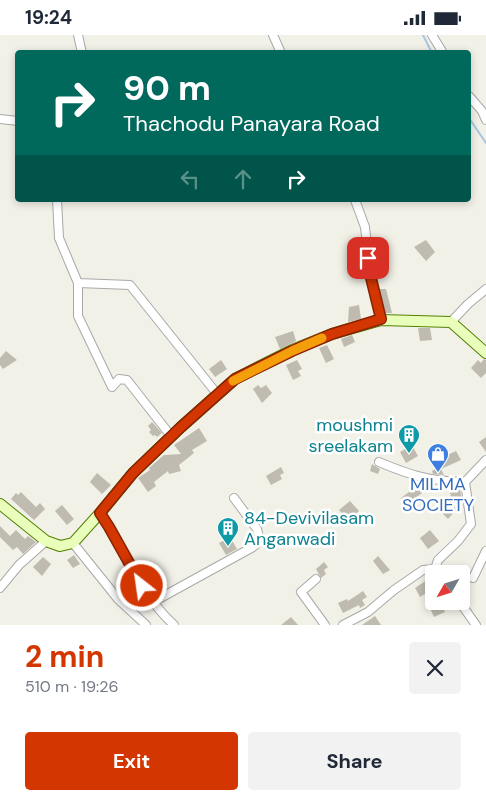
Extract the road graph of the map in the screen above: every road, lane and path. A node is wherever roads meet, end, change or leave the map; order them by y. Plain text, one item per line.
1 (78, 35) edge
2 (273, 35) edge
3 (432, 35) edge
4 (81, 50) edge
5 (280, 50) edge
6 (441, 50) edge
7 (471, 98) edge
8 (0, 119) edge
9 (486, 119) edge
10 (15, 121) edge
11 (57, 202) edge
12 (356, 202) edge
13 (78, 283) junction
14 (486, 289) edge
15 (381, 319) junction
16 (451, 322) junction
17 (486, 353) edge
18 (218, 395) junction
19 (171, 436) junction
20 (486, 459) edge
21 (379, 463) dead end
22 (465, 482) junction
23 (234, 498) dead end
24 (0, 504) edge
25 (100, 513) junction
26 (46, 541) junction
27 (72, 543) junction
28 (486, 551) edge
29 (438, 565) edge
30 (425, 570) edge
31 (473, 578) dead end
32 (316, 579) dead end
33 (0, 589) edge
34 (152, 602) junction
35 (465, 610) edge
36 (146, 625) edge
37 (174, 625) edge
38 (325, 625) edge
39 (344, 625) edge
40 (476, 625) edge

1 - 4 street
2 - 5 street
3 - 6 street
7 - 9 street
8 - 10 street
11 - 13 street
12 - 15 street
13 - 18 street
13 - 19 street
14 - 16 street
15 - 16 main road
15 - 18 main road
16 - 17 main road
18 - 19 main road
19 - 25 main road
20 - 22 street
21 - 22 street
22 - 29 street
23 - 34 street
24 - 26 main road
25 - 27 main road
25 - 34 street
26 - 27 main road
26 - 33 street
27 - 36 street
28 - 31 street
30 - 39 street
32 - 38 street
34 - 37 street
35 - 40 street

